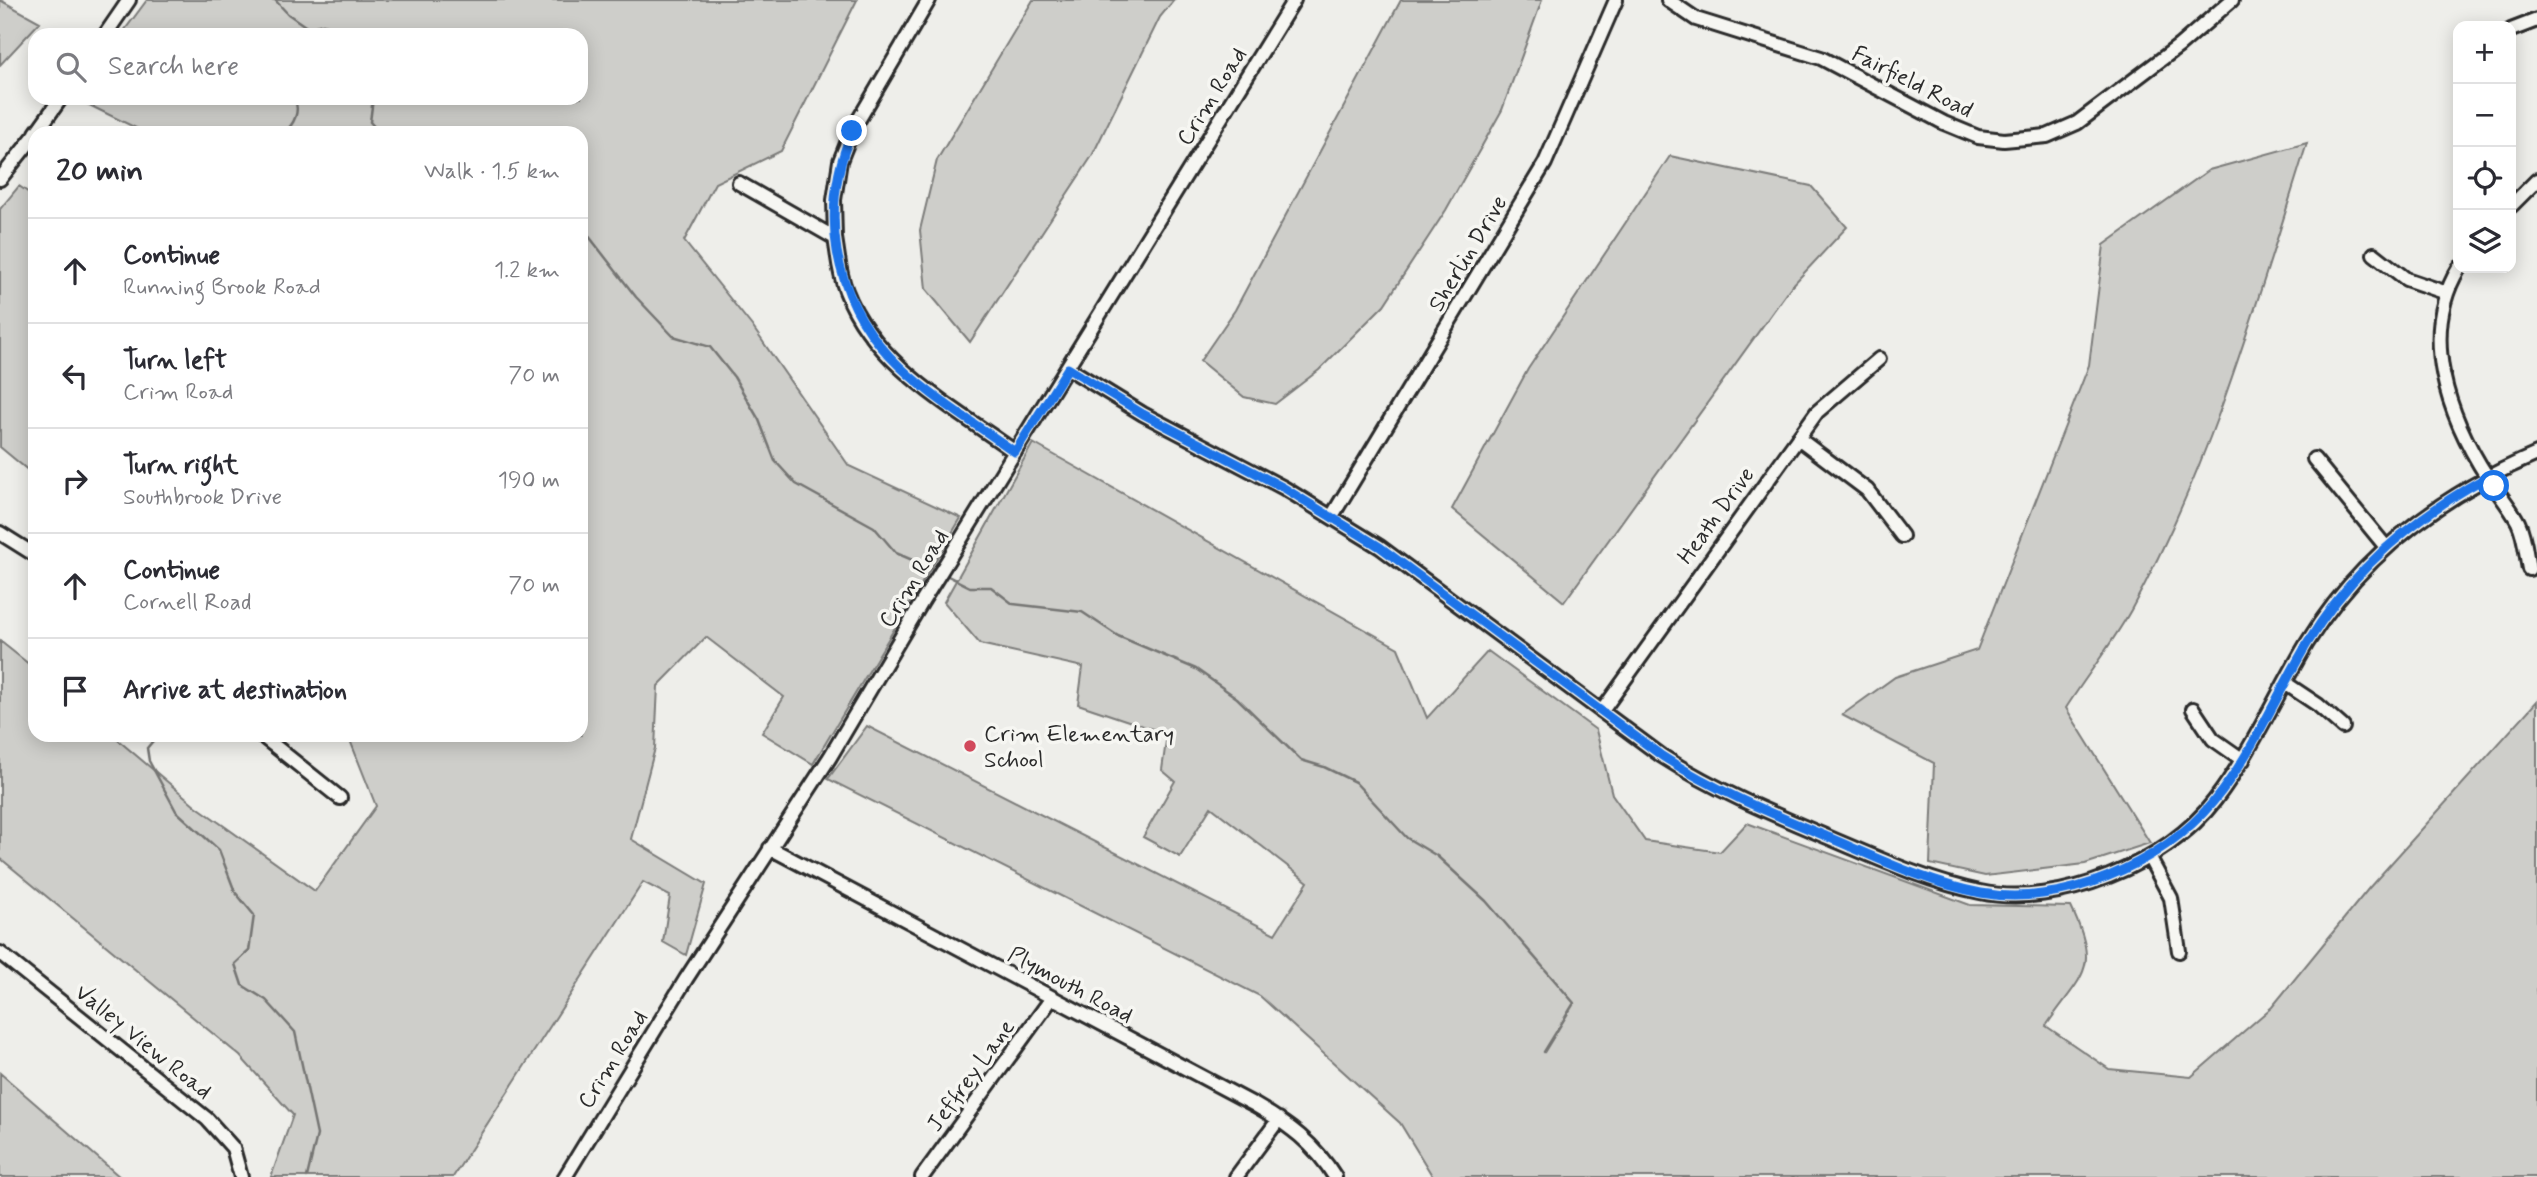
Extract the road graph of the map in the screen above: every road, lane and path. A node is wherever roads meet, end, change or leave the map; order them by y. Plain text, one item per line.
1 (129, 0) edge
2 (929, 0) edge
3 (1294, 0) edge
4 (1616, 0) edge
5 (1668, 0) edge
6 (2232, 0) edge
7 (2537, 20) edge
8 (110, 28) edge
9 (2516, 28) edge
10 (56, 105) edge
11 (42, 126) edge
12 (28, 144) edge
13 (0, 179) edge
14 (2537, 180) edge
15 (739, 183) dead end
16 (2516, 201) edge
17 (835, 238) junction
18 (2374, 254) dead end
19 (2457, 273) edge
20 (2447, 293) junction
21 (1879, 359) dead end
22 (1068, 368) junction
23 (1798, 438) junction
24 (1015, 452) junction
25 (2537, 454) edge
26 (2314, 459) dead end
27 (2487, 477) junction
28 (1332, 516) junction
29 (0, 533) edge
30 (1902, 536) dead end
31 (2386, 547) junction
32 (28, 551) edge
33 (2529, 569) dead end
34 (2285, 683) junction
35 (2193, 709) dead end
36 (1602, 711) junction
37 (2343, 727) dead end
38 (270, 742) edge
39 (2243, 760) junction
40 (340, 798) dead end
41 (770, 848) junction
42 (2148, 857) junction
43 (2179, 951) dead end
44 (0, 953) edge
45 (1052, 998) junction
46 (1279, 1119) junction
47 (241, 1177) edge
48 (565, 1177) edge
49 (922, 1177) edge
50 (1236, 1177) edge
51 (1335, 1177) edge

1 - 8 street
2 - 17 street
3 - 22 street, Crim Road
4 - 28 street, Sherlin Drive
5 - 6 street, Fairfield Road
7 - 9 street
10 - 11 street
12 - 13 street
14 - 16 street
15 - 17 street
17 - 24 street
18 - 20 street
19 - 20 street
20 - 27 street
21 - 23 street, Heath Drive
22 - 24 street, Crim Road
22 - 28 street
23 - 30 street
23 - 36 street, Heath Drive
24 - 41 street, Crim Road
25 - 27 street
26 - 31 street
27 - 31 street
27 - 33 street
28 - 36 street
29 - 32 street
31 - 34 street
34 - 37 street
34 - 39 street
35 - 39 street
36 - 42 street
38 - 40 street
39 - 42 street
41 - 45 street, Plymouth Road
41 - 48 street, Crim Road
42 - 43 street
44 - 47 street, Valley View Road
45 - 46 street, Plymouth Road
45 - 49 street, Jeffrey Lane
46 - 50 street
46 - 51 street, Plymouth Road

